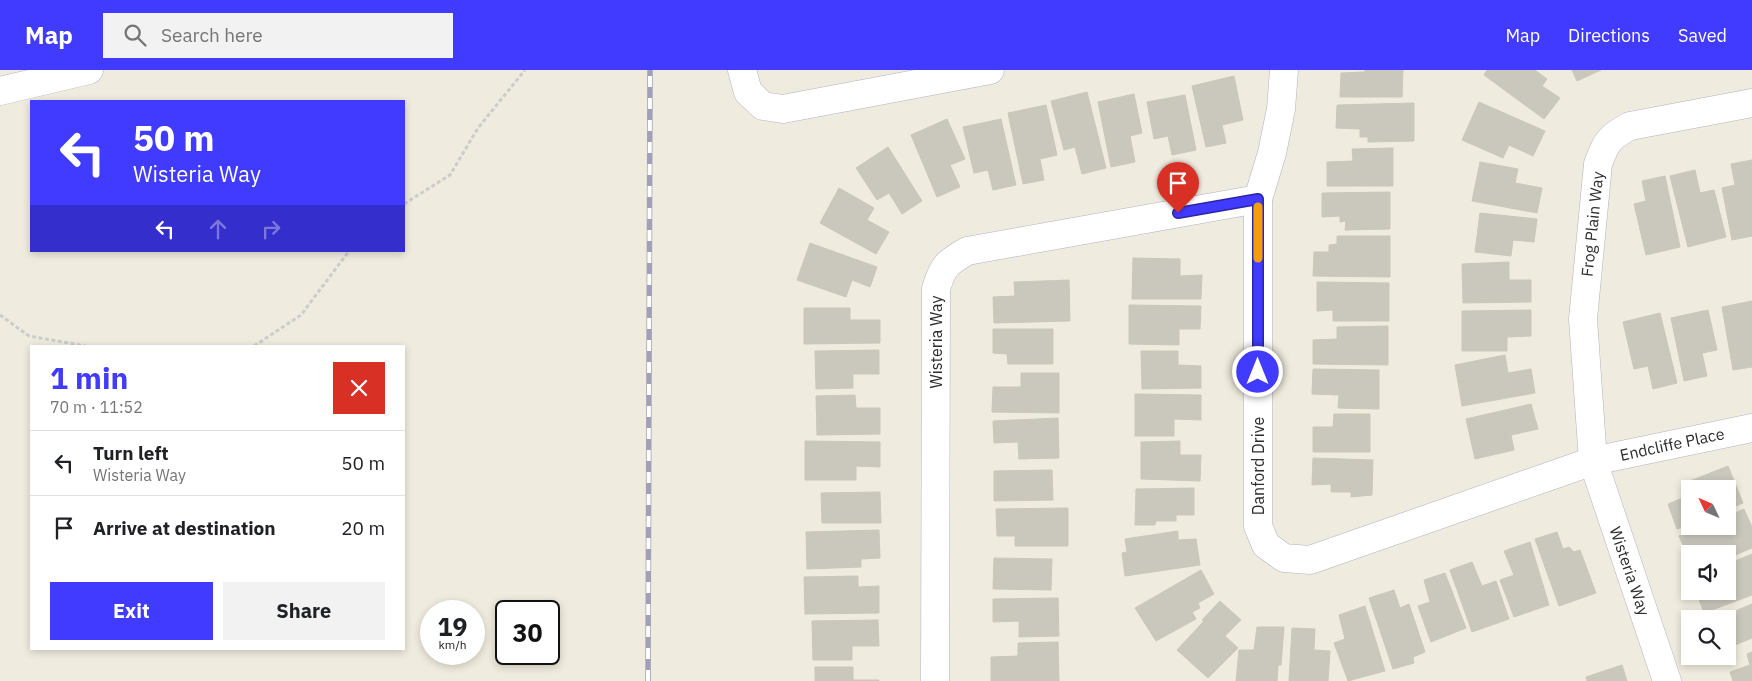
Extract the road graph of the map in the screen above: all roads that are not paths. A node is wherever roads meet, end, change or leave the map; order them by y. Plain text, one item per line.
1 (89, 70) edge
2 (742, 70) edge
3 (990, 70) edge
4 (1284, 70) edge
5 (0, 91) edge
6 (1752, 102) edge
7 (1258, 199) junction
8 (1752, 428) edge
9 (1592, 461) junction
10 (935, 681) edge
11 (1667, 681) edge

1 - 5 street
2 - 3 street
4 - 7 street, Danford Drive
6 - 9 street, Frog Plain Way
7 - 9 street, Danford Drive
7 - 10 street, Wisteria Way
8 - 9 street, Endcliffe Place
9 - 11 street, Wisteria Way

